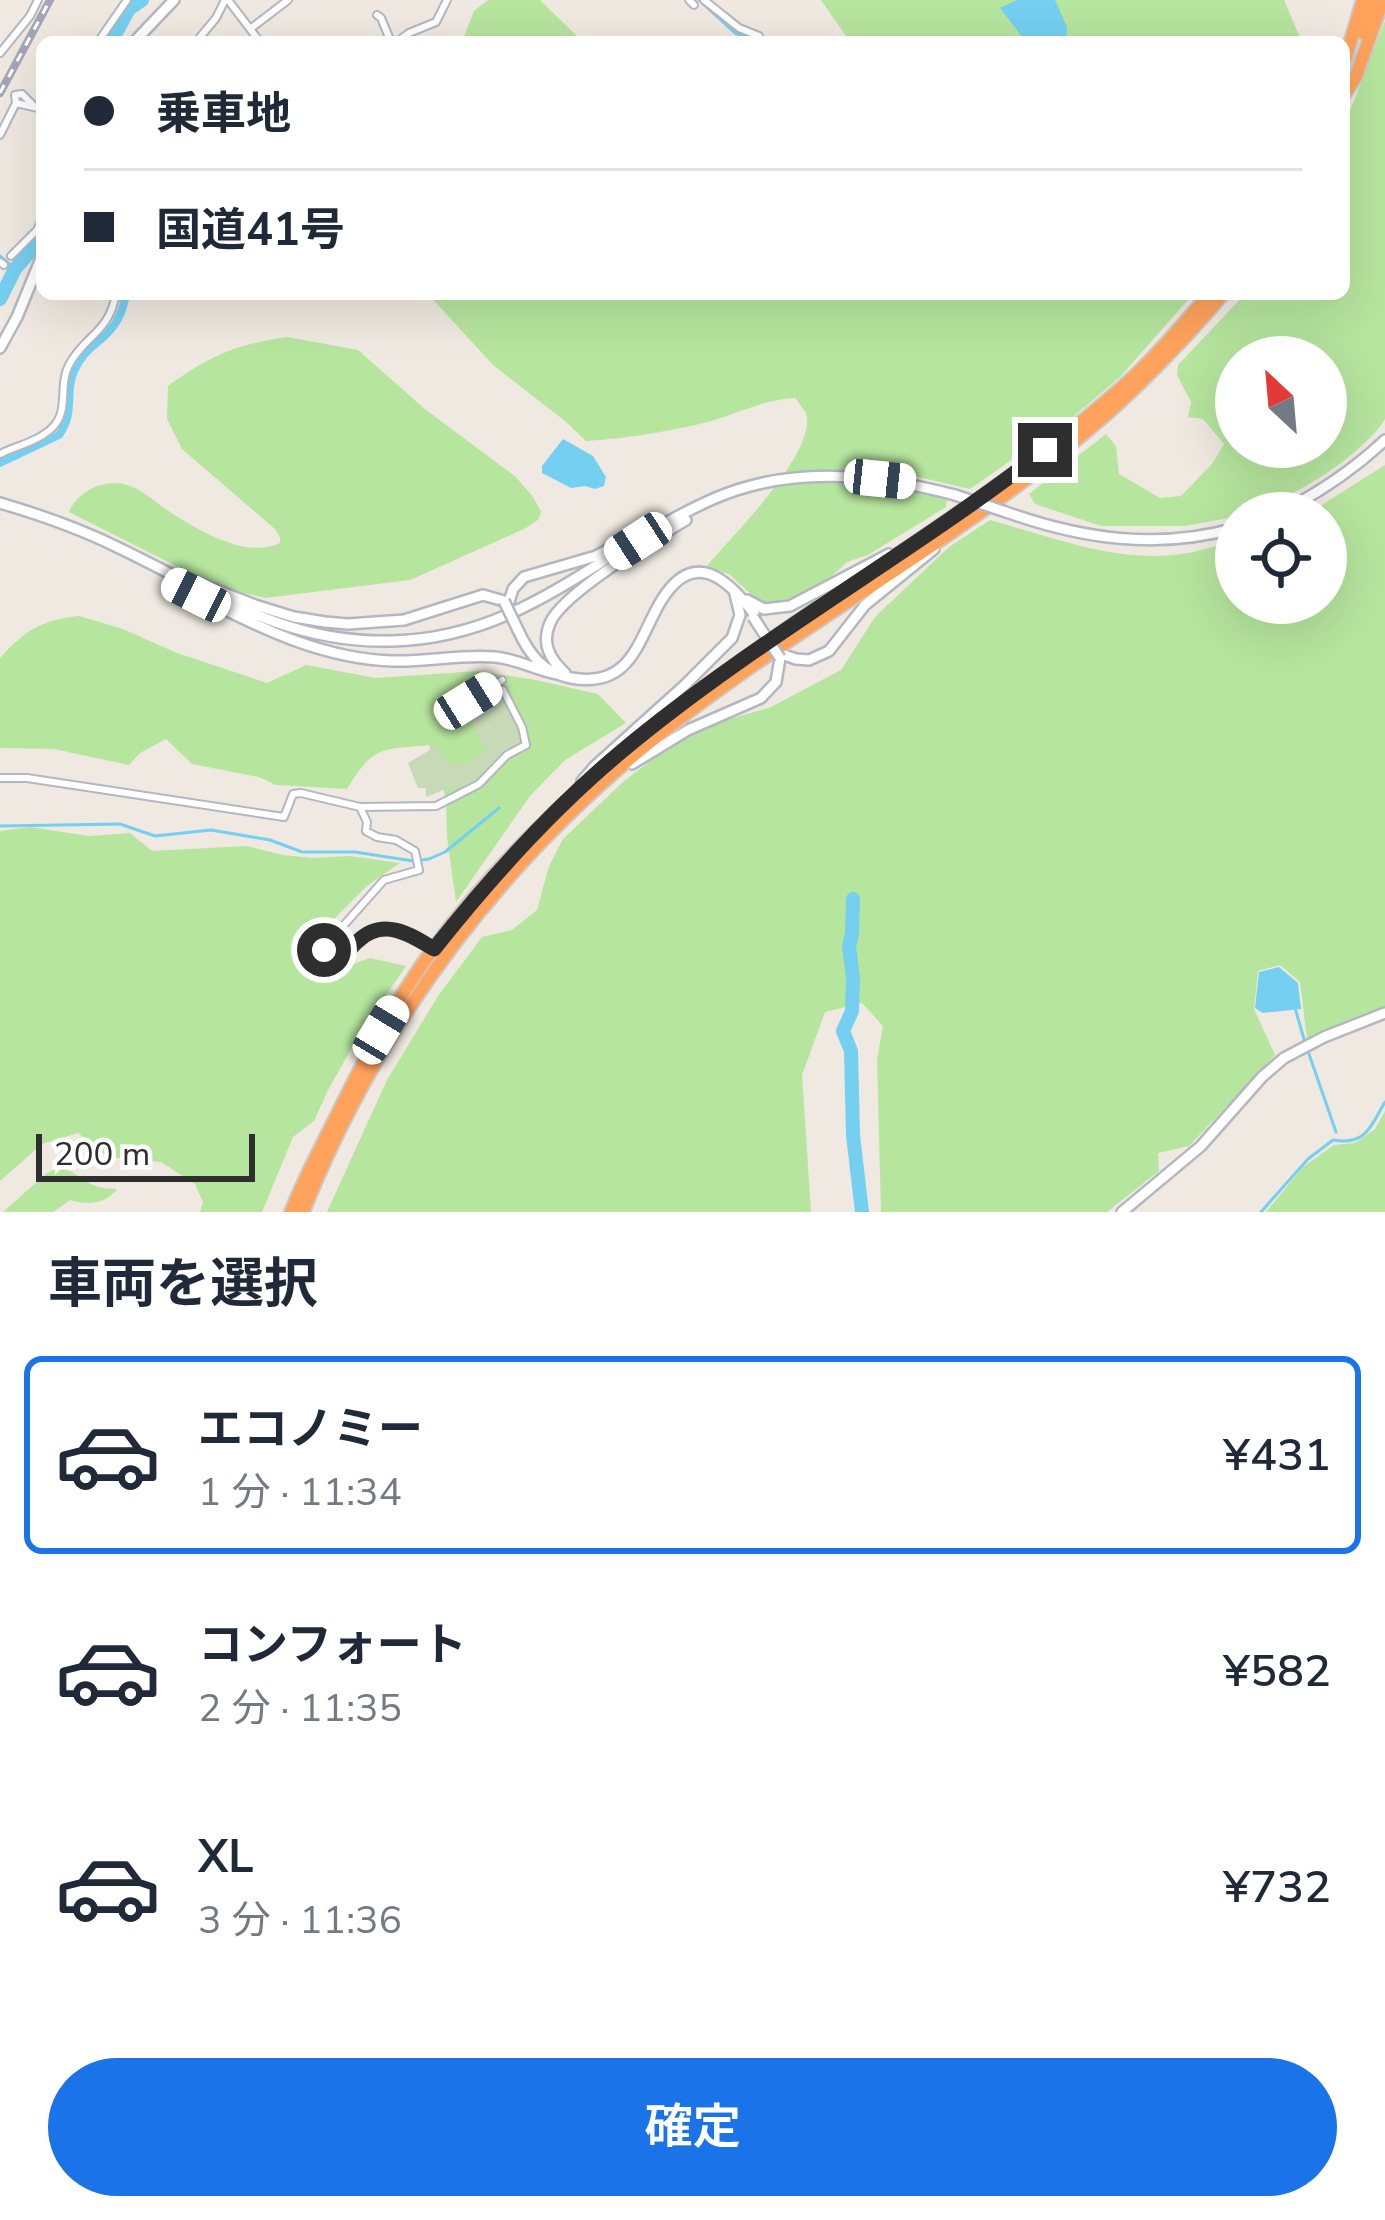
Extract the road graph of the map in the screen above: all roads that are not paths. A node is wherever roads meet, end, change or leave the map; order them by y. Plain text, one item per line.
1 (38, 0) edge
2 (127, 0) edge
3 (174, 0) edge
4 (226, 0) edge
5 (288, 0) edge
6 (447, 0) edge
7 (704, 0) edge
8 (1383, 0) edge
9 (1366, 1) edge
10 (377, 15) dead end
11 (250, 29) junction
12 (102, 36) edge
13 (140, 36) edge
14 (201, 36) edge
15 (255, 36) edge
16 (391, 36) edge
17 (404, 36) edge
18 (758, 36) dead end
19 (1350, 46) edge
20 (0, 53) edge
21 (1350, 66) edge
22 (1350, 84) edge
23 (36, 107) edge
24 (0, 135) edge
25 (36, 232) edge
26 (11, 256) dead end
27 (36, 270) edge
28 (114, 300) edge
29 (1203, 300) edge
30 (1217, 300) edge
31 (0, 348) edge
32 (1385, 440) edge
33 (0, 454) edge
34 (1319, 492) edge
35 (714, 499) junction
36 (0, 502) edge
37 (934, 531) junction
38 (1215, 532) edge
39 (950, 533) junction
40 (148, 563) junction
41 (166, 572) junction
42 (734, 589) junction
43 (506, 602) junction
44 (781, 656) junction
45 (557, 674) junction
46 (570, 678) junction
47 (502, 680) dead end
48 (0, 778) edge
49 (568, 806) junction
50 (360, 807) junction
51 (434, 949) junction
52 (1385, 1012) edge
53 (291, 1212) edge
54 (303, 1212) edge
55 (1122, 1212) edge

1 - 20 street
2 - 12 street
3 - 13 main road
4 - 11 street
4 - 14 street
5 - 11 street
6 - 17 street
7 - 18 street
8 - 22 highway
9 - 19 highway
9 - 21 highway
10 - 16 street
11 - 15 street
23 - 24 street
25 - 26 street
27 - 31 main road
28 - 33 street
29 - 37 highway
30 - 39 highway
32 - 34 main road
35 - 38 main road, bridge
35 - 41 main road
35 - 43 main road
35 - 46 main road
36 - 40 main road
37 - 42 main road
37 - 49 highway
39 - 44 main road
39 - 49 highway
40 - 41 main road
40 - 45 main road
41 - 43 main road
42 - 44 main road, bridge
42 - 46 main road
42 - 49 main road
43 - 45 main road, bridge
44 - 49 main road
45 - 46 main road
47 - 50 street
48 - 50 street
49 - 51 highway
49 - 54 highway
50 - 51 street
51 - 53 highway
52 - 55 main road

